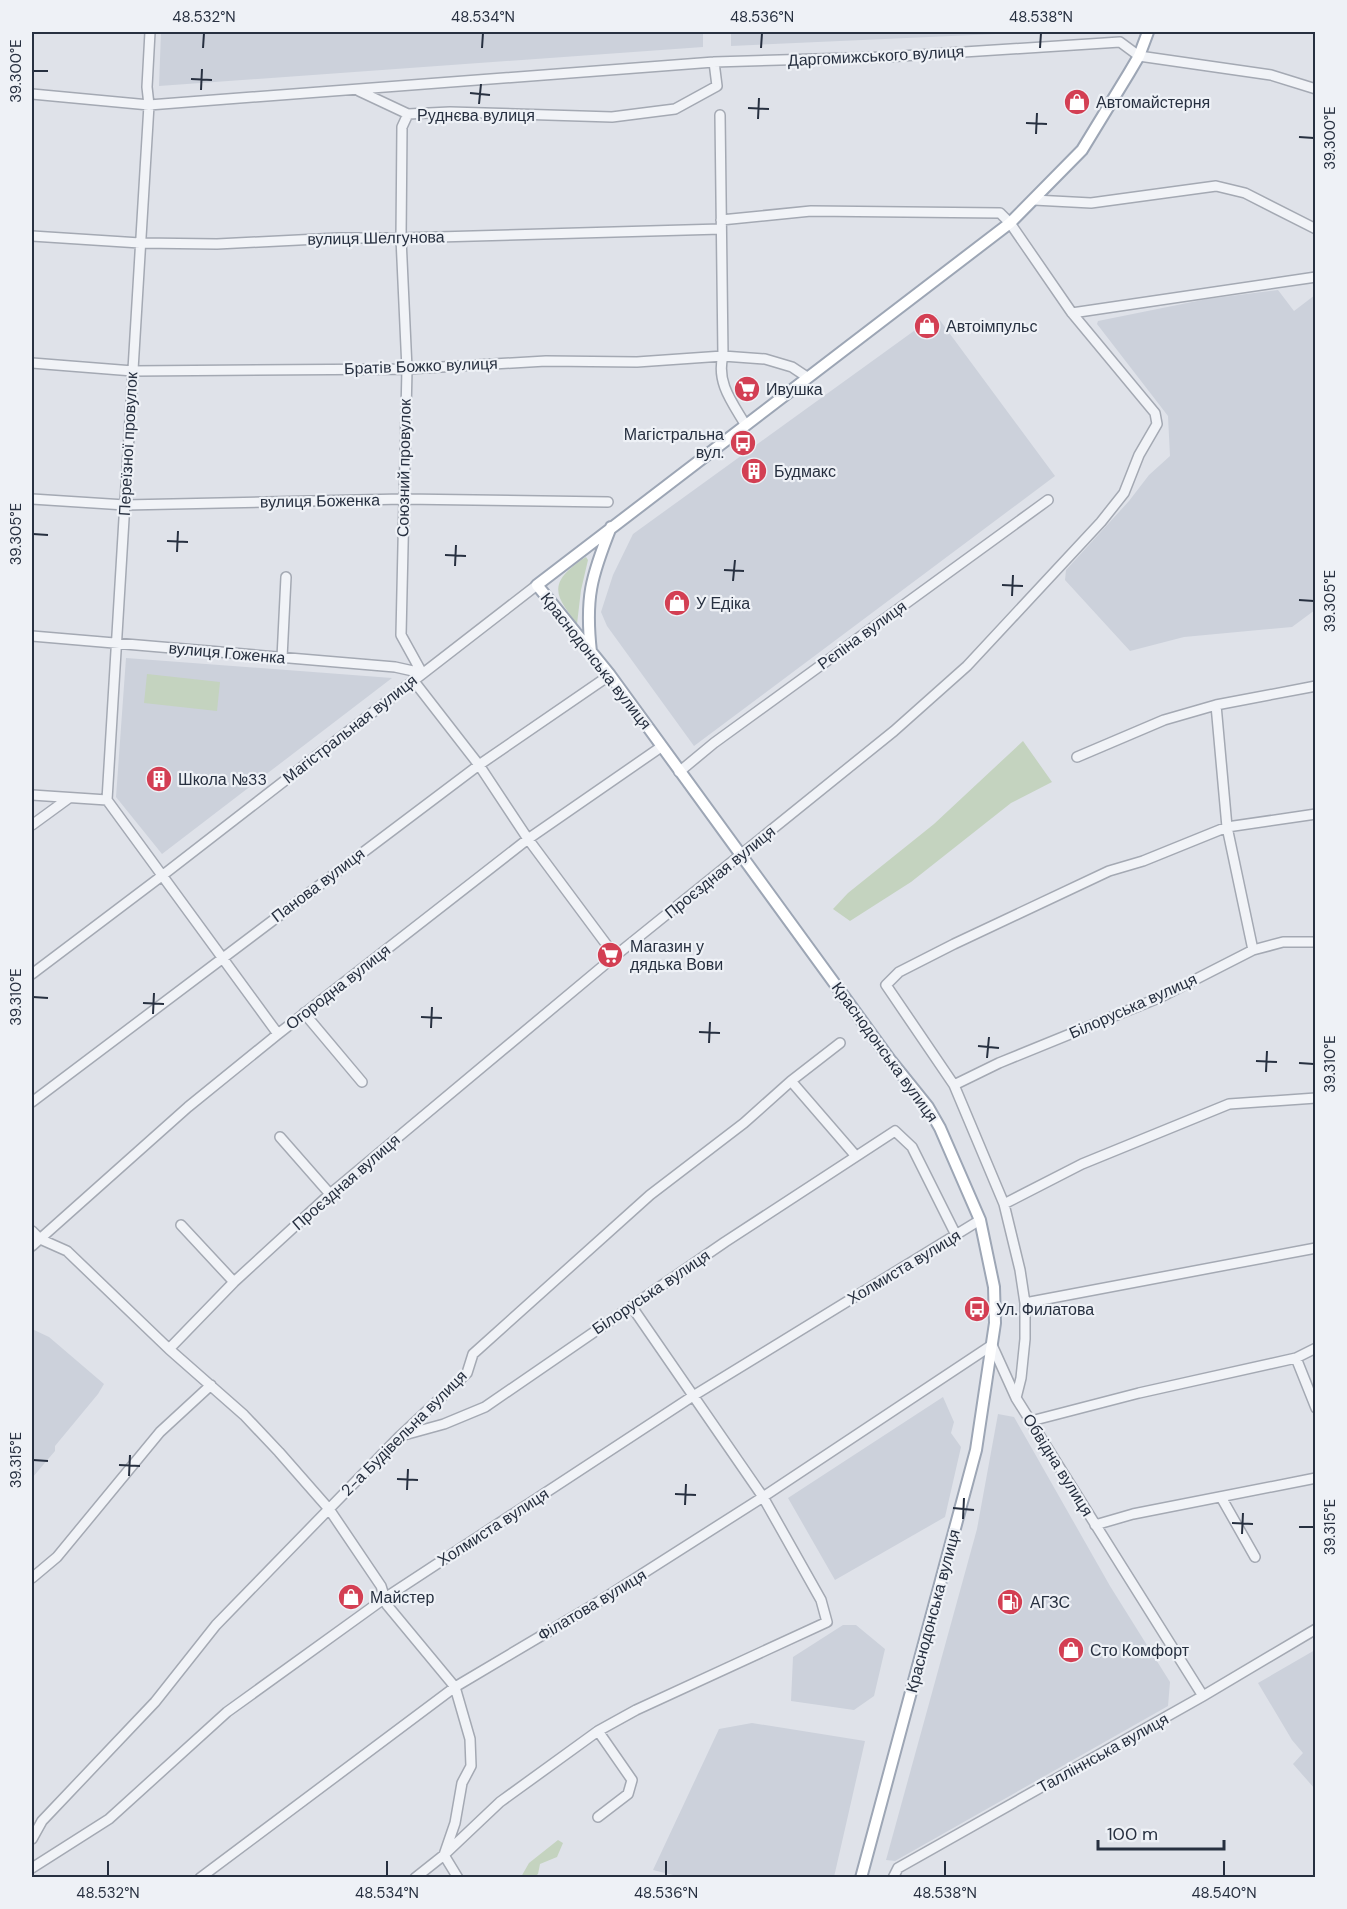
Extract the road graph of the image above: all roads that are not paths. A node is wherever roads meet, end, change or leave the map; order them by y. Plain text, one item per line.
1 (150, 32) edge
2 (1148, 32) edge
3 (1139, 56) junction
4 (714, 62) junction
5 (1316, 89) edge
6 (357, 90) junction
7 (32, 94) edge
8 (149, 105) junction
9 (408, 114) junction
10 (720, 115) dead end
11 (1034, 200) junction
12 (1010, 223) junction
13 (721, 224) junction
14 (1316, 229) edge
15 (32, 236) edge
16 (401, 238) junction
17 (140, 243) junction
18 (1316, 277) edge
19 (1072, 313) junction
20 (723, 356) junction
21 (32, 363) edge
22 (407, 369) junction
23 (133, 371) junction
24 (807, 377) junction
25 (745, 424) junction
26 (32, 499) edge
27 (403, 499) junction
28 (1048, 500) dead end
29 (608, 502) dead end
30 (125, 505) junction
31 (612, 527) junction
32 (286, 577) dead end
33 (537, 585) junction
34 (32, 636) edge
35 (116, 644) junction
36 (591, 652) junction
37 (282, 658) junction
38 (422, 673) junction
39 (610, 675) junction
40 (413, 680) junction
41 (1316, 686) edge
42 (1216, 705) junction
43 (661, 747) junction
44 (1077, 757) dead end
45 (479, 765) junction
46 (679, 772) junction
47 (32, 795) edge
48 (69, 798) junction
49 (107, 800) junction
50 (1316, 814) edge
51 (32, 825) edge
52 (1227, 826) junction
53 (528, 839) junction
54 (742, 855) junction
55 (163, 875) junction
56 (1316, 942) edge
57 (1253, 950) junction
58 (223, 956) junction
59 (615, 956) junction
60 (32, 974) edge
61 (304, 1013) junction
62 (278, 1034) junction
63 (840, 1043) dead end
64 (791, 1081) junction
65 (362, 1082) dead end
66 (954, 1085) junction
67 (1316, 1098) edge
68 (32, 1102) edge
69 (280, 1137) dead end
70 (855, 1155) junction
71 (330, 1194) junction
72 (1004, 1204) junction
73 (980, 1220) junction
74 (181, 1225) dead end
75 (32, 1231) edge
76 (956, 1235) junction
77 (40, 1239) junction
78 (32, 1246) edge
79 (1316, 1248) edge
80 (234, 1282) junction
81 (1025, 1303) junction
82 (632, 1307) junction
83 (992, 1345) junction
84 (1316, 1348) edge
85 (169, 1349) junction
86 (1296, 1358) junction
87 (211, 1385) junction
88 (693, 1396) junction
89 (1016, 1398) junction
90 (1316, 1408) edge
91 (1031, 1421) junction
92 (400, 1436) junction
93 (1316, 1478) edge
94 (763, 1497) junction
95 (1221, 1497) junction
96 (329, 1509) junction
97 (1095, 1525) junction
98 (1255, 1557) dead end
99 (32, 1578) edge
100 (385, 1598) junction
101 (1316, 1629) edge
102 (454, 1687) junction
103 (1203, 1696) junction
104 (598, 1731) junction
105 (598, 1817) dead end
106 (32, 1839) edge
107 (444, 1854) junction
108 (32, 1868) edge
109 (200, 1878) edge
110 (415, 1878) edge
111 (458, 1878) edge
112 (861, 1878) edge
113 (893, 1878) edge

1 - 8 street, Переїзної провулок
2 - 3 main road
3 - 4 street, Даргомижського вулиця
3 - 5 street, Даргомижського вулиця
3 - 11 main road
4 - 6 street, Даргомижського вулиця
4 - 9 street, Руднєва вулиця
6 - 8 street, Руднєва вулиця
6 - 9 street, Руднєва вулиця
7 - 8 street, Руднєва вулиця
8 - 17 street, Переїзної провулок
9 - 16 street, Союзний провулок
10 - 13 street
11 - 12 main road
11 - 14 street
12 - 13 street, вулиця Шелгунова
12 - 19 street
12 - 24 main road
13 - 16 street, вулиця Шелгунова
13 - 20 street
15 - 17 street, вулиця Шелгунова
16 - 17 street, вулиця Шелгунова
16 - 22 street, Союзний провулок
17 - 23 street, Переїзної провулок
18 - 19 street
19 - 54 street, Проєздная вулиця
20 - 22 street, Братів Божко вулиця
20 - 24 street, Братів Божко вулиця
20 - 25 street
21 - 23 street, Братів Божко вулиця
22 - 23 street, Братів Божко вулиця
22 - 27 street, Союзний провулок
23 - 30 street, Переїзної провулок
24 - 25 main road
25 - 31 main road, Магістральная вулиця
26 - 30 street, вулиця Боженка
27 - 29 street, вулиця Боженка
27 - 30 street, вулиця Боженка
27 - 38 street, Союзний провулок
28 - 46 street, Рєпіна вулиця
30 - 35 street, Переїзної провулок
31 - 33 main road, Магістральная вулиця
31 - 36 main road
32 - 37 street
33 - 36 main road, Краснодонська вулиця
33 - 38 street, Магістральная вулиця
34 - 35 street, вулиця Гоженка
35 - 37 street, вулиця Гоженка
35 - 49 street, Переїзної провулок
36 - 39 main road, Краснодонська вулиця
37 - 38 street, вулиця Гоженка
38 - 40 street, Магістральная вулиця
39 - 43 main road, Краснодонська вулиця
39 - 45 street, Панова вулиця
40 - 45 street
40 - 55 street, Магістральная вулиця
41 - 42 street
42 - 44 street
42 - 52 street
43 - 46 main road, Краснодонська вулиця
43 - 53 street, Огородна вулиця
45 - 53 street
45 - 58 street, Панова вулиця
46 - 54 main road, Краснодонська вулиця
47 - 48 street
48 - 49 street
48 - 51 street
49 - 55 street
50 - 52 street
52 - 57 street
52 - 66 street, Обвідна вулиця
53 - 59 street
53 - 61 street, Огородна вулиця
54 - 59 street, Проєздная вулиця
54 - 73 main road, Краснодонська вулиця
55 - 58 street
55 - 60 street, Магістральная вулиця
56 - 57 street, Білоруська вулиця
57 - 66 street, Білоруська вулиця
58 - 62 street
58 - 68 street, Панова вулиця
59 - 71 street, Проєздная вулиця
61 - 62 street, Огородна вулиця
61 - 65 street
62 - 77 street, Огородна вулиця
63 - 64 street, 2-а Будівельна вулиця
64 - 70 street
64 - 92 street, 2-а Будівельна вулиця
66 - 72 street, Обвідна вулиця
67 - 72 street
69 - 71 street
70 - 76 street, Білоруська вулиця
70 - 82 street, Білоруська вулиця
71 - 80 street, Проєздная вулиця
72 - 81 street, Обвідна вулиця
73 - 76 street, Холмиста вулиця
73 - 83 main road, Краснодонська вулиця
74 - 80 street
75 - 77 street
76 - 88 street, Холмиста вулиця
77 - 78 street, Огородна вулиця
77 - 85 street
79 - 81 street
80 - 85 street, Проєздная вулиця
81 - 89 street, Обвідна вулиця
82 - 88 street
82 - 92 street, Білоруська вулиця
83 - 89 street
83 - 94 street, Філатова вулиця
83 - 112 main road, Краснодонська вулиця
84 - 86 street
85 - 87 street
86 - 90 street
86 - 91 street
87 - 96 street
87 - 99 street
88 - 94 street
88 - 100 street, Холмиста вулиця
89 - 91 street, Обвідна вулиця
91 - 97 street, Обвідна вулиця
92 - 96 street, 2-а Будівельна вулиця
93 - 95 street
94 - 102 street, Філатова вулиця
94 - 104 street
95 - 97 street
95 - 98 street
96 - 100 street
96 - 106 street, 2-а Будівельна вулиця
97 - 103 street, Обвідна вулиця
100 - 102 street
100 - 108 street, Холмиста вулиця
101 - 103 street, Талліннська вулиця
102 - 107 street
102 - 109 street, Філатова вулиця
103 - 113 street, Талліннська вулиця
104 - 105 street
104 - 107 street
107 - 110 street
107 - 111 street

